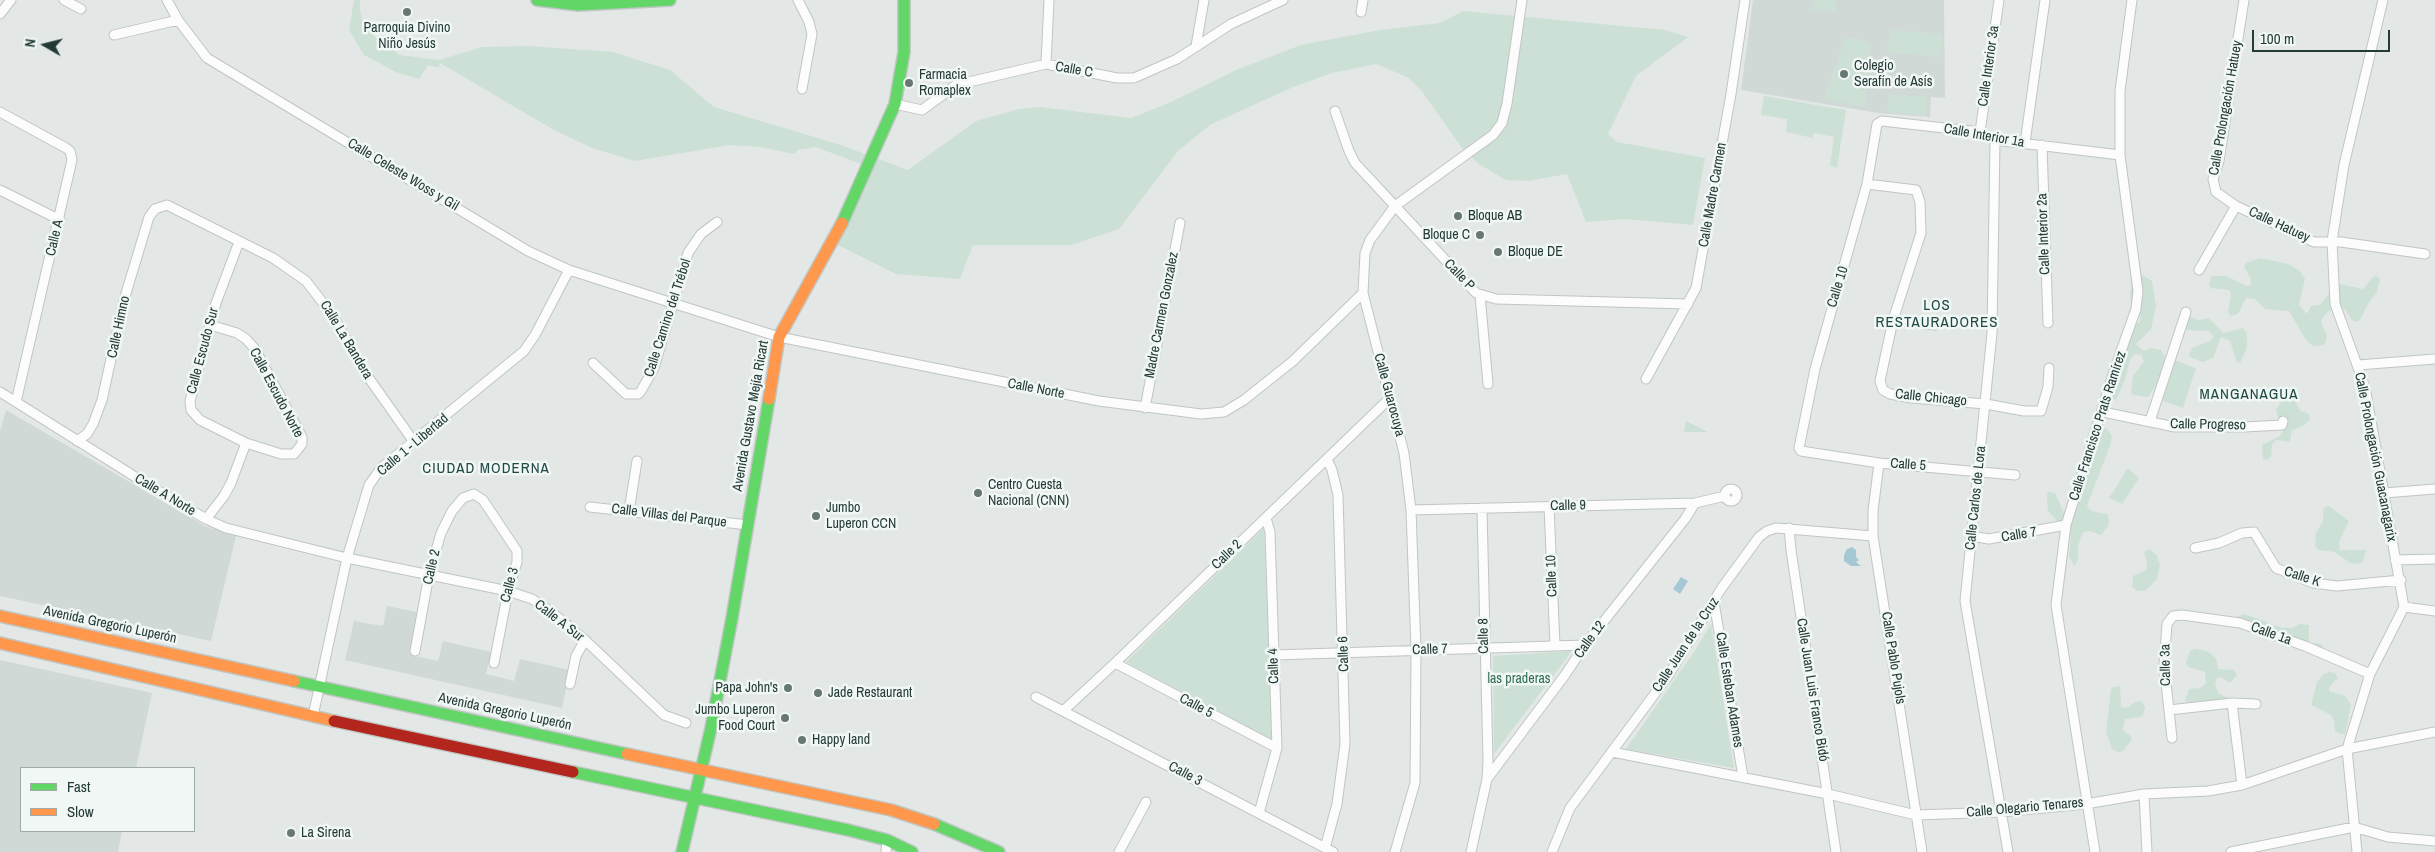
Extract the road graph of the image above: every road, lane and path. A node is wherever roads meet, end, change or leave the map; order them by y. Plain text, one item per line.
1 (10, 0) edge
2 (64, 0) edge
3 (167, 0) edge
4 (537, 0) edge
5 (670, 0) edge
6 (798, 0) edge
7 (904, 0) edge
8 (1049, 0) edge
9 (1204, 0) edge
10 (1283, 0) edge
11 (1363, 0) edge
12 (1522, 0) edge
13 (1745, 0) edge
14 (1998, 0) edge
15 (2045, 0) edge
16 (2132, 0) edge
17 (2244, 0) edge
18 (2383, 0) edge
19 (639, 1) edge
20 (81, 9) dead end
21 (1361, 12) dead end
22 (0, 14) edge
23 (178, 20) junction
24 (114, 35) dead end
25 (1196, 46) junction
26 (1046, 64) junction
27 (802, 89) dead end
28 (895, 104) junction
29 (1335, 111) dead end
30 (0, 112) edge
31 (1879, 122) joint
32 (1980, 132) junction
33 (1996, 140) junction
34 (2025, 143) junction
35 (2042, 145) junction
36 (2120, 154) junction
37 (1867, 184) junction
38 (0, 190) edge
39 (1395, 206) junction
40 (2236, 206) junction
41 (155, 209) joint
42 (60, 220) junction
43 (717, 222) dead end
44 (1180, 223) dead end
45 (2332, 241) junction
46 (239, 242) junction
47 (2425, 254) dead end
48 (569, 270) junction
49 (2199, 270) dead end
50 (1363, 293) junction
51 (1480, 294) junction
52 (672, 303) junction
53 (1688, 304) junction
54 (2186, 312) dead end
55 (1893, 320) junction
56 (2048, 323) dead end
57 (210, 325) junction
58 (1935, 325) dead end
59 (779, 338) junction
60 (2435, 360) edge
61 (593, 363) dead end
62 (2358, 365) junction
63 (2049, 368) dead end
64 (1646, 379) dead end
65 (1488, 384) dead end
66 (0, 392) edge
67 (1390, 398) junction
68 (16, 402) junction
69 (1986, 404) junction
70 (1145, 408) junction
71 (2103, 412) junction
72 (2150, 421) junction
73 (2283, 421) dead end
74 (78, 441) junction
75 (414, 442) junction
76 (246, 443) junction
77 (1801, 451) joint
78 (294, 454) joint
79 (1326, 459) junction
80 (637, 461) dead end
81 (1879, 463) junction
82 (1979, 471) junction
83 (2015, 475) dead end
84 (2435, 489) edge
85 (2384, 493) junction
86 (472, 494) joint
87 (1725, 496) dead end
88 (1695, 502) junction
89 (590, 506) dead end
90 (1549, 506) junction
91 (1482, 508) junction
92 (1411, 510) junction
93 (629, 511) junction
94 (1266, 518) junction
95 (206, 519) junction
96 (748, 525) junction
97 (2066, 525) junction
98 (1789, 528) junction
99 (1873, 536) junction
100 (1972, 536) junction
101 (2195, 548) dead end
102 (347, 558) junction
103 (2435, 559) edge
104 (2395, 560) junction
105 (429, 575) junction
106 (2400, 580) junction
107 (508, 591) junction
108 (1714, 602) junction
109 (2404, 607) junction
110 (2435, 611) edge
111 (0, 616) edge
112 (2169, 619) joint
113 (585, 640) junction
114 (0, 643) edge
115 (1555, 645) junction
116 (1585, 645) junction
117 (1484, 647) junction
118 (1416, 650) junction
119 (415, 651) dead end
120 (1344, 654) junction
121 (1274, 655) junction
122 (494, 663) dead end
123 (1115, 663) junction
124 (2370, 674) junction
125 (570, 684) dead end
126 (321, 687) junction
127 (1036, 697) dead end
128 (2232, 703) junction
129 (2256, 704) dead end
130 (2169, 710) junction
131 (1063, 711) junction
132 (313, 716) junction
133 (686, 723) dead end
134 (2435, 732) edge
135 (2172, 738) dead end
136 (1277, 748) junction
137 (2347, 749) junction
138 (1612, 752) junction
139 (701, 770) junction
140 (1743, 777) junction
141 (1487, 779) junction
142 (2242, 785) junction
143 (1828, 794) junction
144 (2144, 794) junction
145 (695, 798) junction
146 (1146, 802) dead end
147 (2086, 804) junction
148 (2001, 812) junction
149 (1259, 813) junction
150 (1916, 815) junction
151 (2354, 828) junction
152 (2435, 841) edge
153 (887, 846) edge
154 (1329, 850) edge
155 (682, 852) edge
156 (912, 852) edge
157 (999, 852) edge
158 (1119, 852) edge
159 (1394, 852) edge
160 (1470, 852) edge
161 (1552, 852) edge
162 (1836, 852) edge
163 (1922, 852) edge
164 (2008, 852) edge
165 (2095, 852) edge
166 (2147, 852) edge
167 (2231, 852) edge
168 (2357, 852) edge

1 - 22 street
2 - 20 street
3 - 23 street, Calle Celeste Woss y Gil
4 - 19 main road
5 - 19 main road
6 - 27 street
7 - 28 main road, Avenida Gustavo Mejía Ricart
8 - 26 street
9 - 25 street
10 - 25 street, Calle C
11 - 21 street
12 - 39 street, Calle Guarocuya
13 - 53 street, Calle Madre Carmen
14 - 32 street, Calle Interior 3a
15 - 34 street
16 - 36 street, Calle Francisco Prats Ramírez
17 - 40 street, Calle Prolongación Hatuey
18 - 45 street, Calle Prolongación Guacanagarix
23 - 24 street
23 - 48 street, Calle Celeste Woss y Gil
25 - 26 street, Calle C
26 - 28 street, Calle C
28 - 59 main road, Avenida Gustavo Mejía Ricart
29 - 39 street, Calle P
30 - 42 street, Calle A
31 - 32 street, Calle Interior 1a
31 - 37 street, Calle 10
32 - 33 street, Calle Interior 1a
33 - 34 street, Calle Interior 1a
33 - 69 street, Calle Carlos de Lora
34 - 35 street, Calle Interior 1a
35 - 36 street, Calle Interior 1a
35 - 56 street, Calle Interior 2a
36 - 71 street, Calle Francisco Prats Ramírez
37 - 55 street, Calle Chicago
37 - 77 street, Calle 10
38 - 42 street
39 - 50 street, Calle Guarocuya
39 - 51 street, Calle P
40 - 45 street, Calle Hatuey
40 - 49 street, Calle Hatuey
41 - 46 street, Calle La Bandera
41 - 74 street, Calle Himno
42 - 68 street, Calle A
43 - 52 street, Calle Camino del Trébol
44 - 70 street, Madre Carmen Gonzalez
45 - 47 street, Calle Hatuey
45 - 62 street, Calle Prolongación Guacanagarix
46 - 57 street, Calle Escudo Sur
46 - 75 street, Calle La Bandera
48 - 52 street, Calle Celeste Woss y Gil
48 - 75 street, Calle 1 - Libertad
50 - 67 street, Calle Guarocuya
50 - 70 street, Calle Norte
51 - 53 street, Calle P
51 - 65 street
52 - 59 street, Calle Norte
52 - 61 street, Calle Camino del Trébol
53 - 64 street, Calle Madre Carmen
54 - 72 street
55 - 58 street
55 - 69 street, Calle Chicago
57 - 76 street, Calle Escudo Sur
57 - 78 street, Calle Escudo Norte
59 - 70 street, Calle Norte
59 - 96 main road, Avenida Gustavo Mejía Ricart
60 - 62 street
62 - 85 street, Calle Prolongación Guacanagarix
63 - 69 street, Calle Chicago
66 - 68 street, Calle A Norte
67 - 79 street, Calle 2
67 - 92 street, Calle Guarocuya
68 - 74 street, Calle A Norte
69 - 82 street, Calle Carlos de Lora
71 - 72 street, Calle Progreso
71 - 97 street, Calle Francisco Prats Ramírez
72 - 73 street, Calle Progreso
74 - 95 street, Calle A Norte
75 - 102 street, Calle 1 - Libertad
76 - 78 street, Calle Escudo Sur
76 - 95 street
77 - 81 street, Calle 5
79 - 94 street, Calle 2
79 - 120 street, Calle 6
80 - 93 street
81 - 82 street, Calle 5
81 - 99 street, Calle Pablo Pujols
82 - 83 street, Calle 5
82 - 100 street, Calle Carlos de Lora
84 - 85 street
85 - 104 street, Calle Prolongación Guacanagarix
86 - 105 street, Calle 2
86 - 107 street, Calle 3
87 - 88 street, Calle 9
88 - 90 street, Calle 9
88 - 116 street, Calle 12
89 - 93 street, Calle Villas del Parque
90 - 91 street, Calle 9
90 - 115 street, Calle 10
91 - 92 street, Calle 9
91 - 117 street, Calle 8
92 - 118 street, Calle Guarocuya
93 - 96 street, Calle Villas del Parque
94 - 121 street, Calle 4
94 - 123 street, Calle 2
95 - 102 street, Calle A Norte
96 - 139 main road, Avenida Gustavo Mejía Ricart
97 - 100 street, Calle 7
97 - 147 street, Calle Francisco Prats Ramírez
98 - 99 street, Calle Juan de la Cruz
98 - 108 street, Calle Juan de la Cruz
98 - 143 street, Calle Juan Luis Franco Bidó
99 - 150 street, Calle Pablo Pujols
100 - 148 street, Calle Carlos de Lora
101 - 106 street, Calle K
102 - 105 street, Calle A Sur
102 - 126 street, Calle 1 - Libertad
103 - 104 street
104 - 106 street, Calle Prolongación Guacanagarix
105 - 107 street, Calle A Sur
105 - 119 street, Calle 2
106 - 109 street, Calle Prolongación Guacanagarix
107 - 113 street, Calle A Sur
107 - 122 street, Calle 3
108 - 138 street, Calle Juan de la Cruz
108 - 140 street, Calle Esteban Adames
109 - 110 street
109 - 124 street
111 - 126 main road, Avenida Gregorio Luperón
112 - 124 street, Calle 1a
112 - 130 street, Calle 3a
113 - 125 street
113 - 133 street, Calle A Sur
114 - 132 main road
115 - 116 street, Calle 7
115 - 117 street, Calle 7
116 - 141 street, Calle 12
117 - 118 street, Calle 7
117 - 141 street, Calle 8
118 - 120 street, Calle 7
118 - 159 street, Calle Guarocuya
120 - 121 street, Calle 7
120 - 154 street, Calle 6
121 - 136 street, Calle 4
123 - 131 street, Calle 2
123 - 136 street, Calle 5
124 - 137 street
126 - 132 street, Calle 1 - Libertad
126 - 139 main road, Avenida Gregorio Luperón
127 - 131 street, Calle 3
128 - 129 street
128 - 130 street
128 - 142 street
130 - 135 street, Calle 3a
131 - 149 street, Calle 3
132 - 145 main road
134 - 137 street, Calle Olegario Tenares
136 - 149 street, Calle 4
137 - 142 street, Calle Olegario Tenares
137 - 151 street
138 - 140 street, Calle Olegario Tenares
138 - 161 street, Calle Juan de la Cruz
139 - 145 main road, Avenida Gustavo Mejía Ricart
139 - 157 main road, Avenida Gregorio Luperón
140 - 143 street, Calle Olegario Tenares
141 - 160 street, Calle 8
142 - 144 street, Calle Olegario Tenares
143 - 150 street, Calle Olegario Tenares
143 - 162 street, Calle Juan Luis Franco Bidó
144 - 147 street, Calle Olegario Tenares
144 - 166 street
145 - 153 main road
145 - 155 main road, Avenida Gustavo Mejía Ricart
146 - 158 street
147 - 148 street, Calle Olegario Tenares
147 - 165 street, Calle Francisco Prats Ramírez
148 - 150 street, Calle Olegario Tenares
148 - 164 street, Calle Carlos de Lora
149 - 154 street, Calle 3
150 - 163 street, Calle Pablo Pujols
151 - 152 street
151 - 167 street
151 - 168 street
153 - 156 main road

